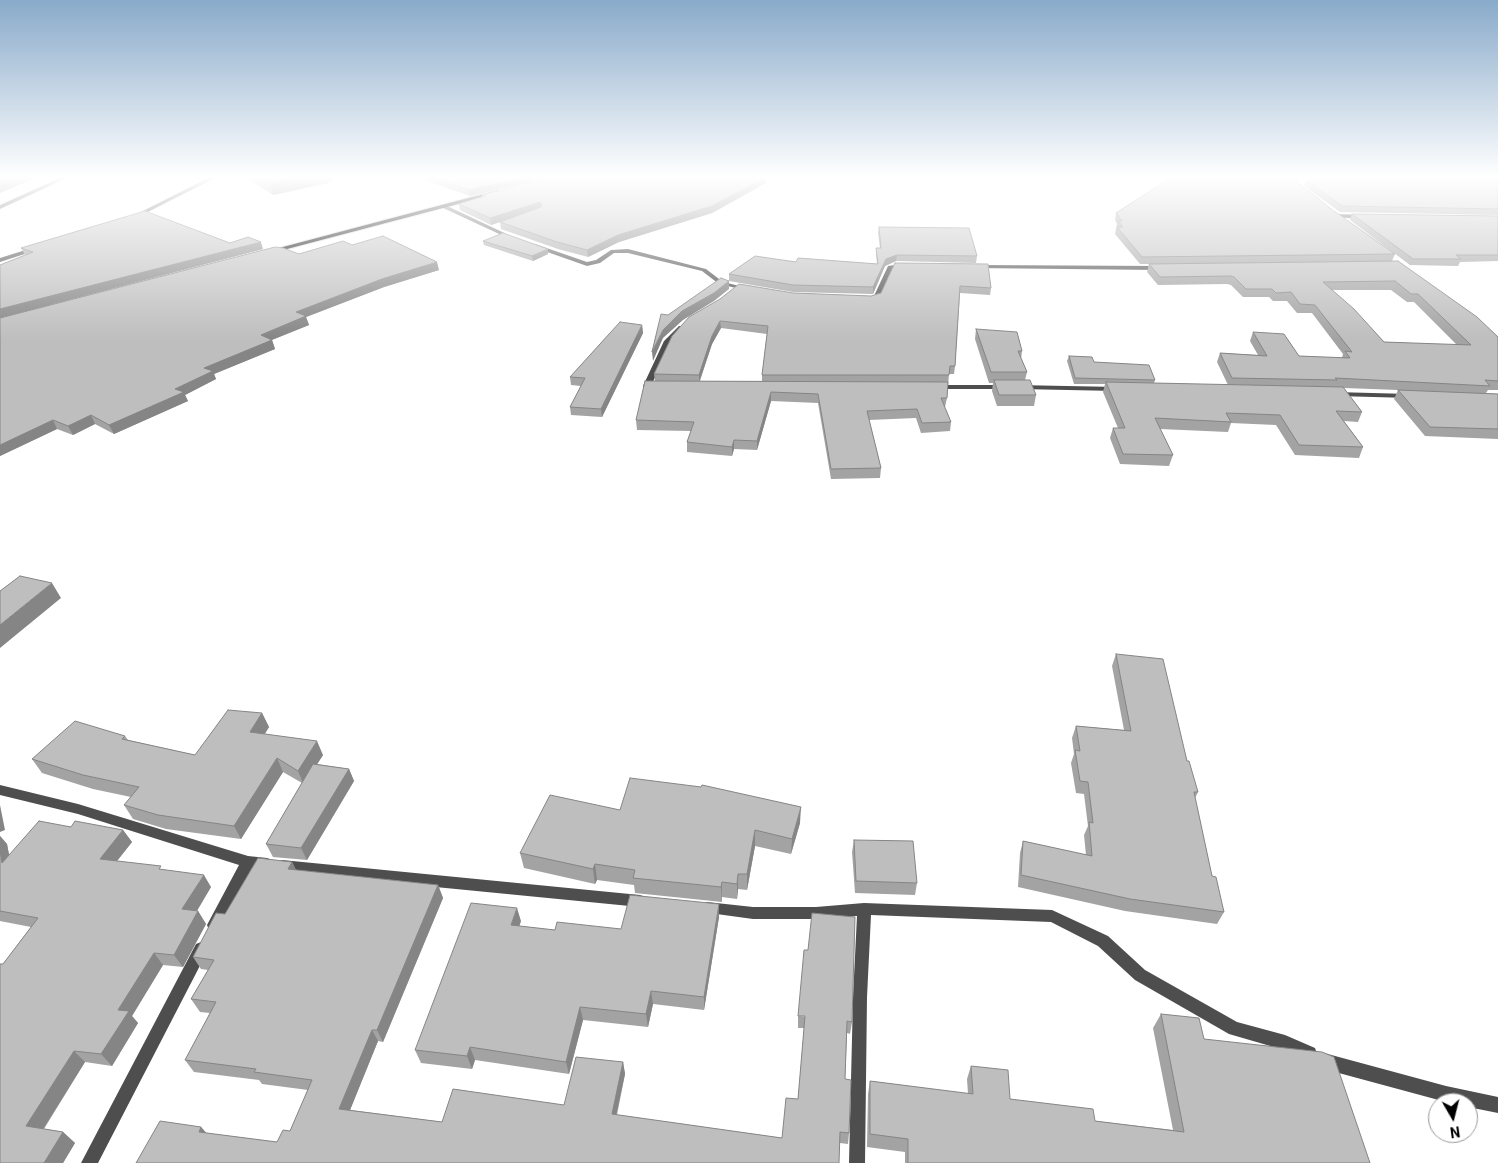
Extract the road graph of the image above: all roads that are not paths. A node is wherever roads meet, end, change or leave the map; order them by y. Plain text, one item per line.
1 (346, 231) edge
2 (495, 231) edge
3 (516, 239) edge
4 (524, 242) edge
5 (37, 248) edge
6 (259, 254) edge
7 (0, 260) edge
8 (916, 265) edge
9 (972, 267) edge
10 (1167, 268) edge
11 (738, 287) junction
12 (756, 290) edge
13 (731, 293) edge
14 (865, 299) edge
15 (686, 322) edge
16 (667, 386) edge
17 (920, 386) edge
18 (1125, 389) edge
19 (1330, 393) edge
20 (1419, 396) edge
21 (0, 790) edge
22 (248, 862) junction
23 (654, 903) edge
24 (694, 907) edge
25 (864, 909) junction
26 (1332, 1065) junction
27 (1339, 1083) edge
28 (1498, 1104) edge
29 (89, 1163) edge
30 (857, 1163) edge

1 - 6 main road
2 - 3 street
4 - 11 street
5 - 7 street
8 - 14 street
9 - 10 street
11 - 12 street
11 - 13 street
15 - 16 street
17 - 18 street
19 - 20 street
21 - 22 street
22 - 23 street
22 - 29 street
24 - 25 street
25 - 26 street
25 - 30 street
26 - 27 street
26 - 28 street

